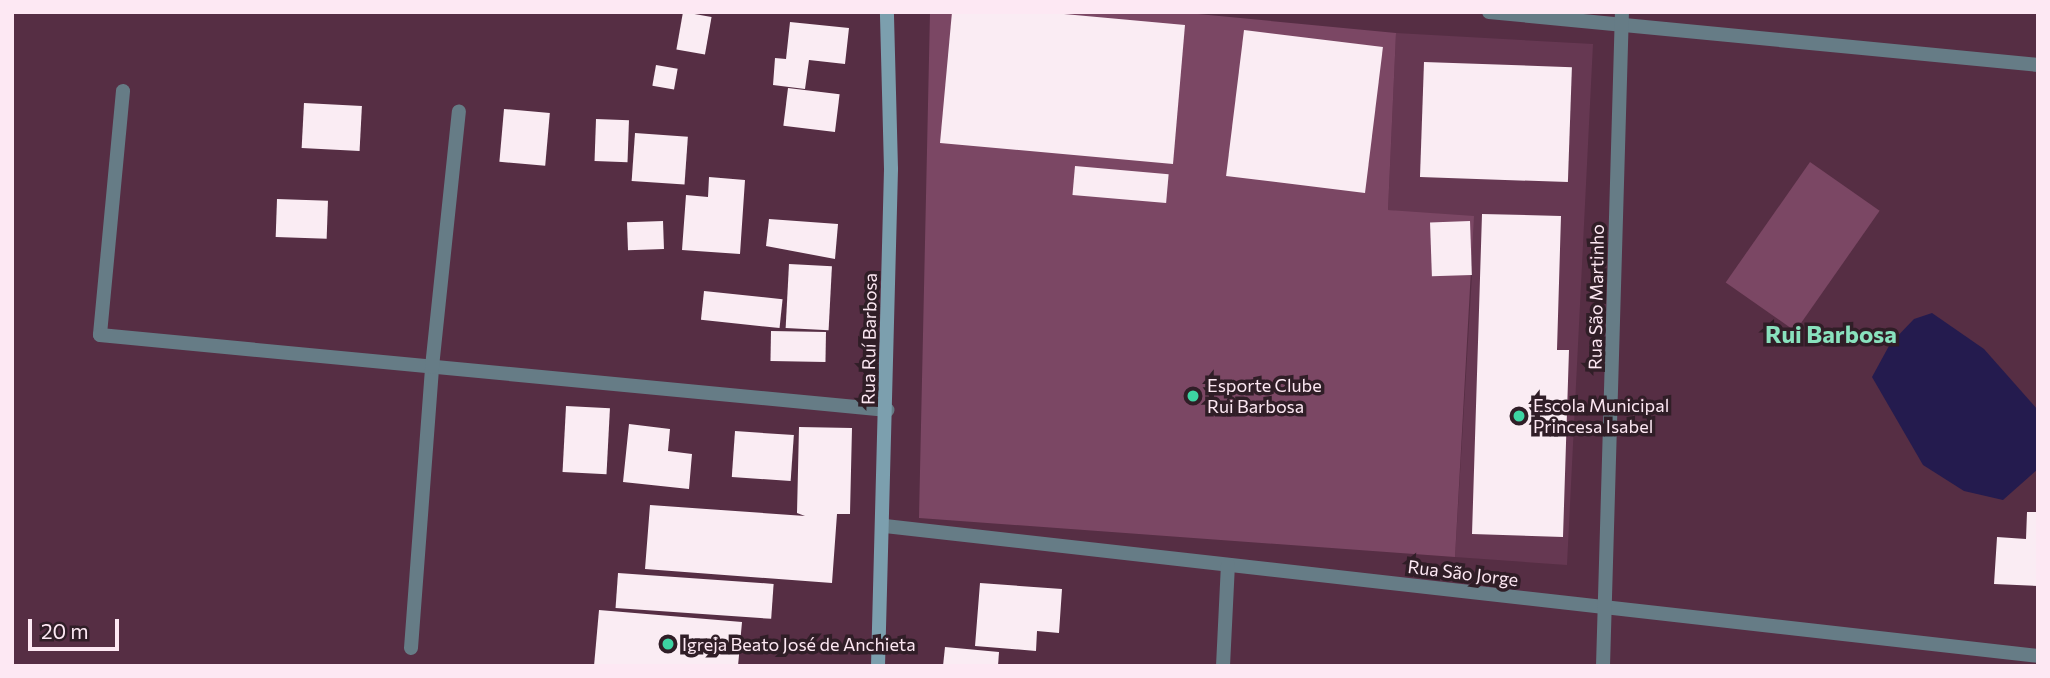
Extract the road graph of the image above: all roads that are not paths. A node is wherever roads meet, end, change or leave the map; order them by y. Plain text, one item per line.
1 (887, 12) edge
2 (1489, 12) edge
3 (1622, 18) edge
4 (2038, 65) edge
5 (123, 91) dead end
6 (459, 111) dead end
7 (432, 368) junction
8 (887, 410) junction
9 (885, 526) junction
10 (1228, 565) junction
11 (1607, 609) junction
12 (411, 648) dead end
13 (2038, 656) edge
14 (878, 666) edge
15 (1223, 666) edge
16 (1603, 666) edge

1 - 8 main road, Rua Ruí Barbosa
2 - 3 street
3 - 4 street
3 - 11 street, Rua São Martinho
5 - 7 street
6 - 7 street
7 - 8 street
7 - 12 street
8 - 9 main road, Rua Ruí Barbosa
9 - 10 street, Rua São Jorge
9 - 14 main road, Rua Ruí Barbosa
10 - 11 street, Rua São Jorge
10 - 15 street
11 - 13 street, Rua São Jorge
11 - 16 street, Rua São Martinho

